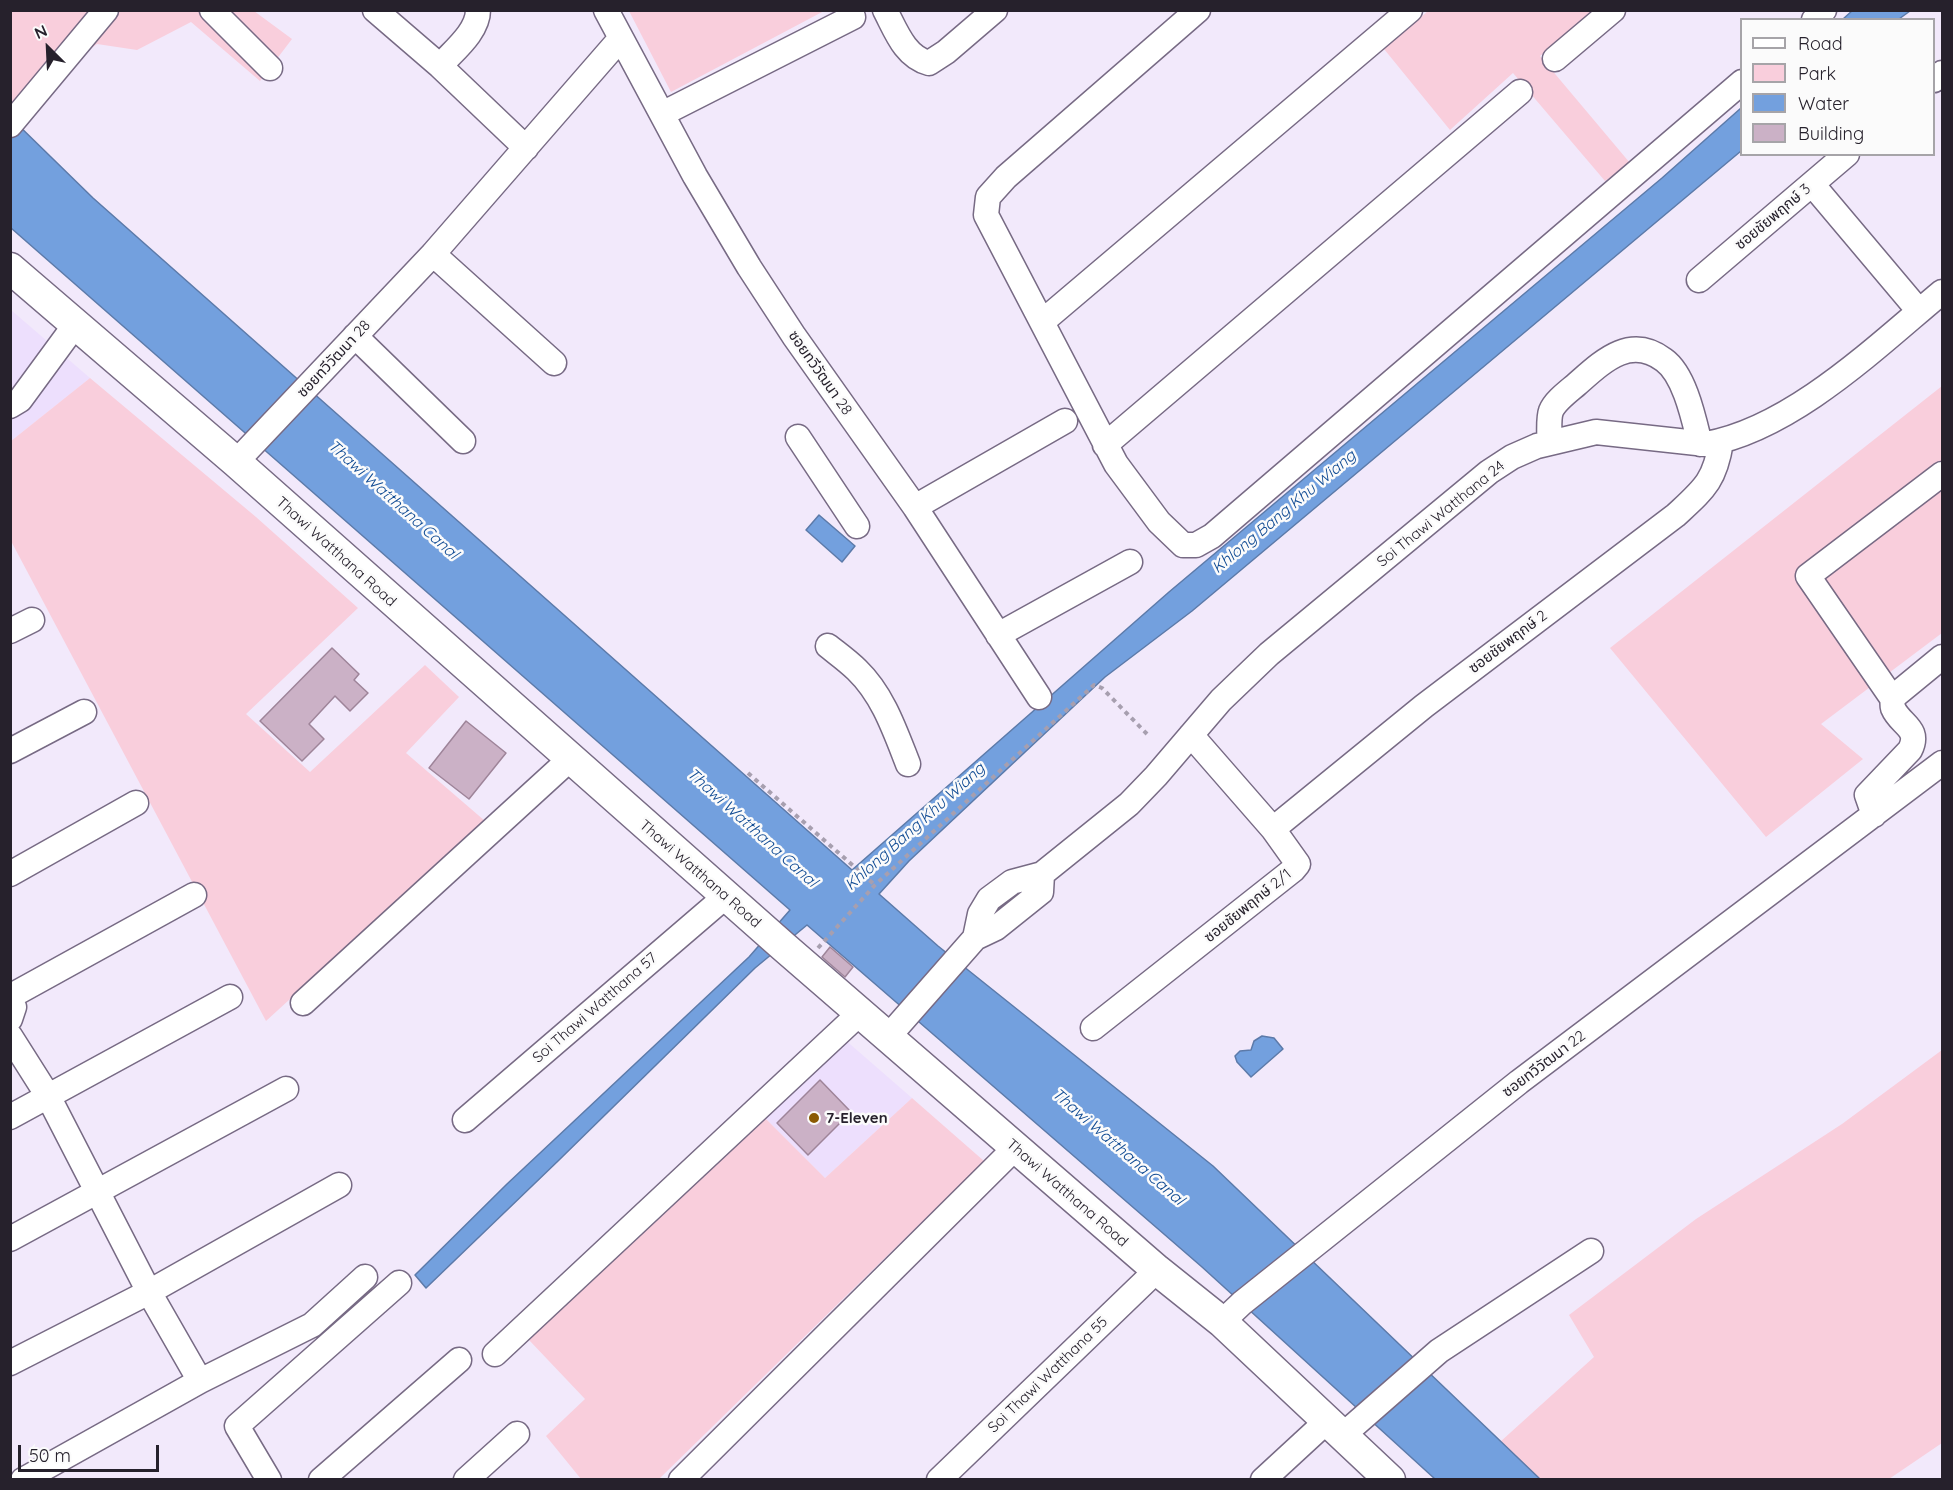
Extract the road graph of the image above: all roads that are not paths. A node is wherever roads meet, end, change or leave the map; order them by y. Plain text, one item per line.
1 (106, 10) edge
2 (212, 10) edge
3 (375, 10) edge
4 (478, 10) edge
5 (606, 10) edge
6 (885, 10) edge
7 (994, 10) edge
8 (1198, 10) edge
9 (1410, 10) edge
10 (1613, 10) edge
11 (853, 17) dead end
12 (621, 38) junction
13 (1555, 59) dead end
14 (440, 66) junction
15 (270, 68) dead end
16 (1740, 83) edge
17 (1521, 92) dead end
18 (662, 114) junction
19 (16, 119) edge
20 (526, 148) junction
21 (1845, 156) edge
22 (1812, 184) junction
23 (433, 254) junction
24 (10, 268) edge
25 (1699, 280) dead end
26 (1942, 292) edge
27 (1919, 311) junction
28 (1042, 322) junction
29 (75, 325) junction
30 (355, 336) junction
31 (554, 363) dead end
32 (10, 406) edge
33 (1065, 421) dead end
34 (798, 437) dead end
35 (463, 441) dead end
36 (1710, 442) junction
37 (1549, 443) junction
38 (1106, 445) junction
39 (236, 462) junction
40 (1942, 474) edge
41 (915, 507) junction
42 (857, 526) dead end
43 (1130, 562) dead end
44 (32, 620) dead end
45 (10, 631) edge
46 (998, 635) junction
47 (828, 646) dead end
48 (1942, 657) edge
49 (1039, 697) dead end
50 (1892, 698) junction
51 (84, 712) dead end
52 (1191, 735) junction
53 (10, 752) edge
54 (570, 759) junction
55 (1942, 763) edge
56 (908, 764) dead end
57 (136, 803) dead end
58 (1874, 815) junction
59 (1273, 829) junction
60 (10, 874) edge
61 (194, 895) dead end
62 (726, 896) junction
63 (11, 996) edge
64 (230, 997) dead end
65 (303, 1003) dead end
66 (860, 1013) junction
67 (10, 1019) edge
68 (1093, 1028) dead end
69 (10, 1036) edge
70 (888, 1037) junction
71 (286, 1089) dead end
72 (48, 1096) junction
73 (10, 1117) edge
74 (465, 1120) dead end
75 (1015, 1148) junction
76 (339, 1185) dead end
77 (98, 1192) junction
78 (10, 1239) edge
79 (1591, 1251) dead end
80 (1157, 1270) junction
81 (365, 1277) dead end
82 (399, 1282) dead end
83 (149, 1292) junction
84 (1232, 1312) junction
85 (495, 1354) dead end
86 (459, 1360) dead end
87 (10, 1363) edge
88 (200, 1381) junction
89 (1344, 1424) junction
90 (517, 1434) dead end
91 (36, 1476) edge
92 (264, 1478) edge
93 (321, 1479) edge
94 (466, 1479) edge
95 (681, 1479) edge
96 (939, 1479) edge
97 (1263, 1479) edge
98 (1389, 1479) edge

1 - 19 street
2 - 15 street
3 - 14 street
4 - 14 street
5 - 12 street, ซอยทวีวัฒนา 28
6 - 7 street
8 - 28 street
9 - 28 street
10 - 13 street
11 - 18 street
12 - 18 street, ซอยทวีวัฒนา 28
12 - 20 street, ซอยทวีวัฒนา 28
14 - 20 street
16 - 38 street
17 - 38 street
18 - 41 street, ซอยทวีวัฒนา 28
20 - 23 street, ซอยทวีวัฒนา 28
21 - 22 street, ซอยชัยพฤกษ์ 3
22 - 25 street, ซอยชัยพฤกษ์ 3
22 - 27 street
23 - 30 street, ซอยทวีวัฒนา 28
23 - 31 street
24 - 29 main road, Thawi Watthana Road
26 - 27 street, Soi Thawi Watthana 24
27 - 36 street, Soi Thawi Watthana 24
28 - 38 street
29 - 32 street
29 - 39 main road, Thawi Watthana Road
30 - 35 street
30 - 39 street, ซอยทวีวัฒนา 28
33 - 41 street
34 - 42 street
36 - 37 street, Soi Thawi Watthana 24
36 - 37 street
36 - 59 street, ซอยชัยพฤกษ์ 2
37 - 52 street, Soi Thawi Watthana 24
39 - 54 main road, Thawi Watthana Road
40 - 50 street
41 - 46 street, ซอยทวีวัฒนา 28
43 - 46 street
44 - 45 street
46 - 49 street, ซอยทวีวัฒนา 28
47 - 56 street
48 - 50 street
50 - 58 street
51 - 53 street
52 - 59 street, ซอยชัยพฤกษ์ 2/1
52 - 70 street, Soi Thawi Watthana 24
54 - 62 main road, Thawi Watthana Road
54 - 65 street
55 - 58 street, ซอยทวีวัฒนา 22
57 - 60 street
58 - 84 street, ซอยทวีวัฒนา 22
59 - 68 street, ซอยชัยพฤกษ์ 2/1
61 - 63 street
62 - 66 main road, Thawi Watthana Road
62 - 74 street, Soi Thawi Watthana 57
63 - 67 street
64 - 72 street
66 - 70 main road, Thawi Watthana Road
66 - 85 street
69 - 72 street
70 - 75 main road, Thawi Watthana Road
71 - 77 street
72 - 73 street
72 - 77 street
75 - 80 main road, Thawi Watthana Road
75 - 95 street
76 - 83 street
77 - 78 street
77 - 83 street
79 - 89 street
80 - 84 main road, Thawi Watthana Road
80 - 96 street, Soi Thawi Watthana 55
81 - 88 street
82 - 92 street
83 - 87 street
83 - 88 street
84 - 89 main road, Thawi Watthana Road
86 - 93 street
88 - 91 street
89 - 97 street
89 - 98 main road, Thawi Watthana Road
90 - 94 street

